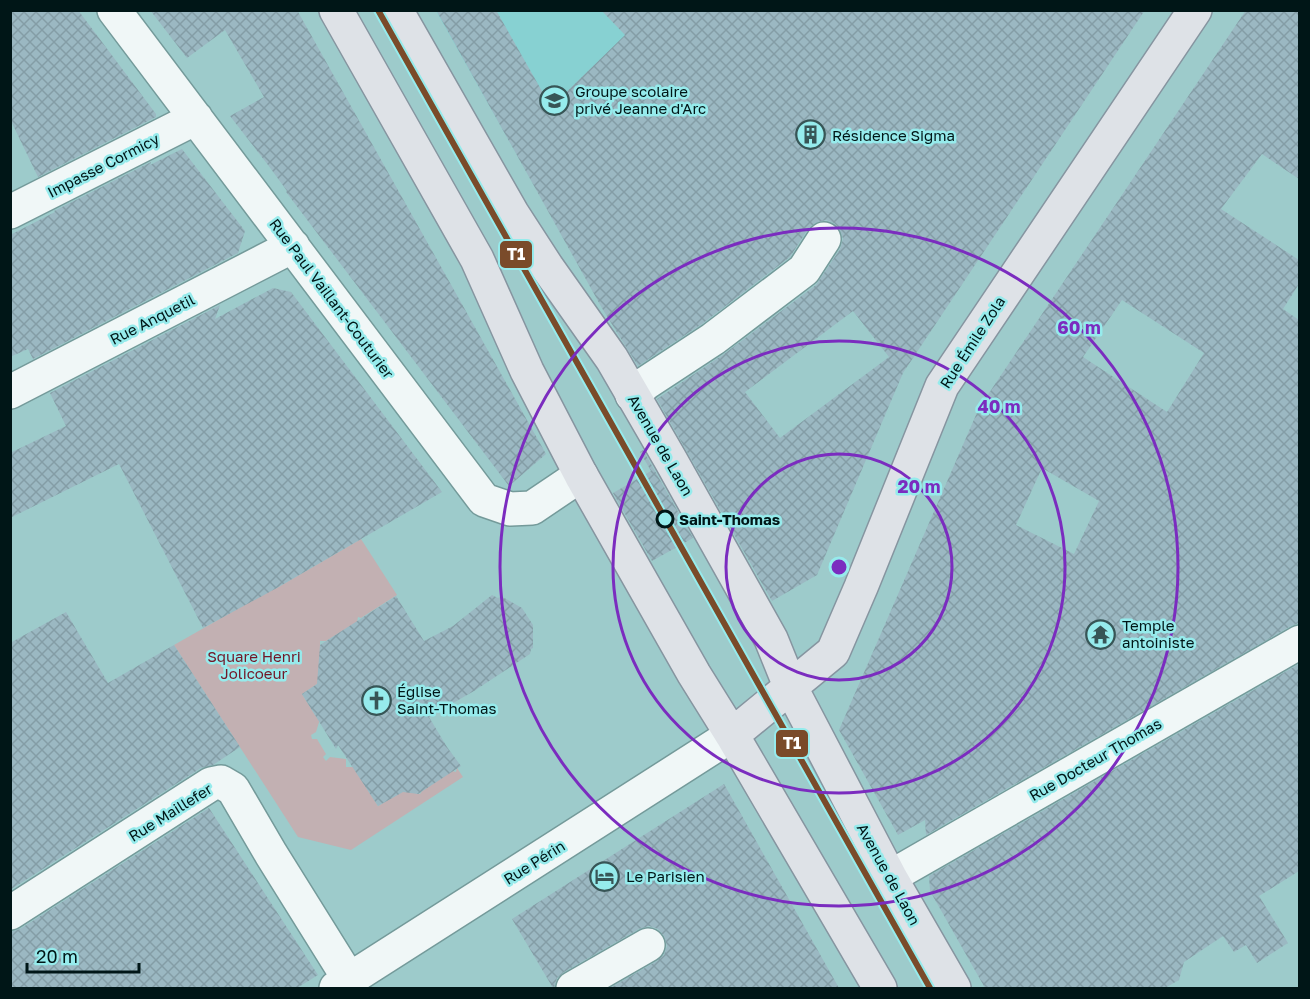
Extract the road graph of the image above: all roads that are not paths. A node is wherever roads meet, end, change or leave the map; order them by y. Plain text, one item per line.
1 (114, 10) edge
2 (336, 10) edge
3 (396, 10) edge
4 (1195, 10) edge
5 (196, 118) junction
6 (10, 212) edge
7 (824, 239) dead end
8 (293, 246) junction
9 (10, 392) edge
10 (632, 395) junction
11 (581, 475) junction
12 (1299, 642) edge
13 (790, 686) junction
14 (732, 735) junction
15 (890, 877) junction
16 (10, 913) edge
17 (648, 945) dead end
18 (343, 984) edge
19 (573, 988) edge
20 (880, 988) edge
21 (954, 988) edge

1 - 5 street, Rue Paul Vaillant-Couturier
2 - 11 main road
3 - 10 main road, Avenue de Laon
4 - 13 main road, Rue Émile Zola
5 - 6 street, Impasse Cormicy
5 - 8 street, Rue Paul Vaillant-Couturier
7 - 10 street
8 - 9 street, Rue Anquetil
8 - 11 street, Rue Paul Vaillant-Couturier
10 - 13 main road, Avenue de Laon
11 - 14 main road
12 - 15 street, Rue Docteur Thomas
13 - 14 main road, Rue Émile Zola
13 - 15 main road, Avenue de Laon
14 - 18 street, Rue Périn
14 - 20 main road
15 - 21 main road, Avenue de Laon
16 - 18 street, Rue Maillefer
17 - 19 street

